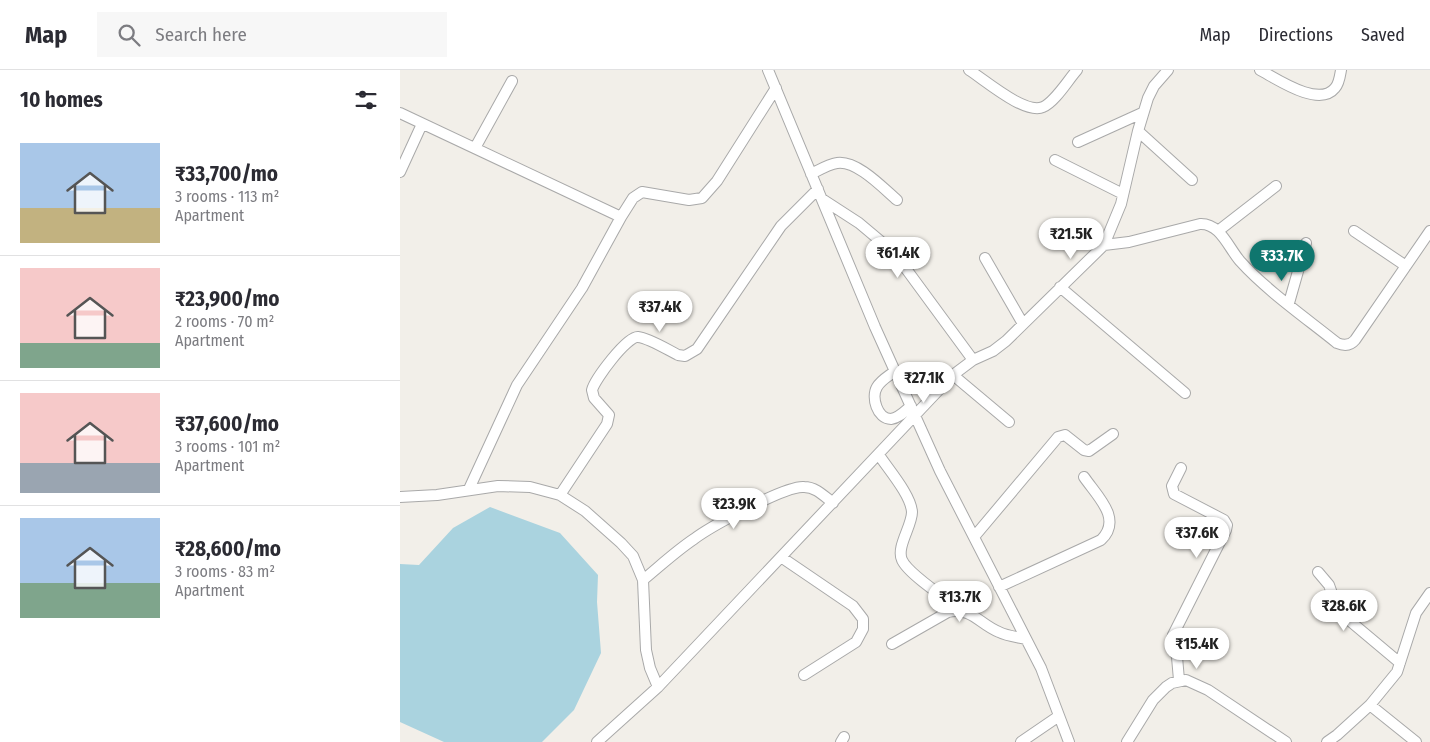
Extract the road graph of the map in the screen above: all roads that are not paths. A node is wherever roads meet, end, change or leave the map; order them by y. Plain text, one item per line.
1 (768, 70) edge
2 (970, 70) edge
3 (1077, 70) edge
4 (1168, 70) edge
5 (1260, 70) edge
6 (1341, 70) edge
7 (512, 81) dead end
8 (776, 88) junction
9 (400, 113) edge
10 (1142, 113) junction
11 (422, 124) junction
12 (1138, 131) junction
13 (1078, 142) dead end
14 (475, 148) junction
15 (1055, 160) dead end
16 (400, 172) edge
17 (811, 174) junction
18 (1192, 180) dead end
19 (1276, 186) dead end
20 (820, 194) junction
21 (1124, 194) junction
22 (897, 200) dead end
23 (621, 217) junction
24 (1218, 231) junction
25 (1354, 231) dead end
26 (1430, 231) edge
27 (1306, 243) dead end
28 (1104, 245) junction
29 (985, 258) dead end
30 (1406, 266) junction
31 (1060, 288) junction
32 (1289, 304) junction
33 (1023, 324) junction
34 (973, 360) junction
35 (895, 371) junction
36 (953, 375) junction
37 (1184, 393) dead end
38 (911, 406) junction
39 (915, 416) junction
40 (1009, 422) dead end
41 (1113, 434) dead end
42 (879, 454) junction
43 (1180, 468) dead end
44 (1084, 477) dead end
45 (469, 489) junction
46 (560, 495) junction
47 (400, 497) edge
48 (833, 503) junction
49 (974, 537) junction
50 (781, 558) junction
51 (1318, 572) dead end
52 (643, 580) junction
53 (999, 586) junction
54 (1429, 597) edge
55 (961, 610) junction
56 (1026, 639) junction
57 (892, 644) dead end
58 (1400, 663) junction
59 (804, 675) dead end
60 (1180, 680) junction
61 (658, 687) junction
62 (1370, 705) junction
63 (1059, 716) junction
64 (597, 742) edge
65 (1021, 742) edge
66 (1069, 742) edge
67 (1127, 742) edge
68 (1286, 742) edge
69 (1327, 742) edge
70 (1416, 742) edge

1 - 8 street
2 - 3 street
4 - 10 street
5 - 6 street
7 - 14 street
8 - 17 street
8 - 23 street
9 - 11 street
10 - 12 street
10 - 13 street
11 - 14 street
11 - 16 street
12 - 18 street
12 - 21 street
14 - 23 street
15 - 21 street
17 - 20 street
17 - 22 street
19 - 24 street
20 - 34 street
20 - 35 street
20 - 46 street
21 - 28 street
23 - 45 street
24 - 28 street
24 - 32 street
25 - 30 street
26 - 30 street
27 - 32 street
28 - 31 street
29 - 33 street
30 - 32 street
31 - 33 street
31 - 37 street
33 - 34 street
34 - 36 street
35 - 38 street
35 - 38 street
36 - 39 street
36 - 40 street
38 - 39 street
39 - 42 street
39 - 49 street
41 - 49 street
42 - 48 street
42 - 55 street
43 - 60 street
44 - 53 street
45 - 46 street
45 - 47 street
46 - 52 street
48 - 50 street
48 - 52 street
49 - 53 street
50 - 59 street
50 - 61 street
51 - 58 street
52 - 61 street
53 - 56 street
54 - 58 street
55 - 56 street
55 - 57 street
56 - 63 street
58 - 62 street
60 - 67 street
60 - 68 street
61 - 64 street
62 - 69 street
62 - 70 street
63 - 65 street
63 - 66 street

